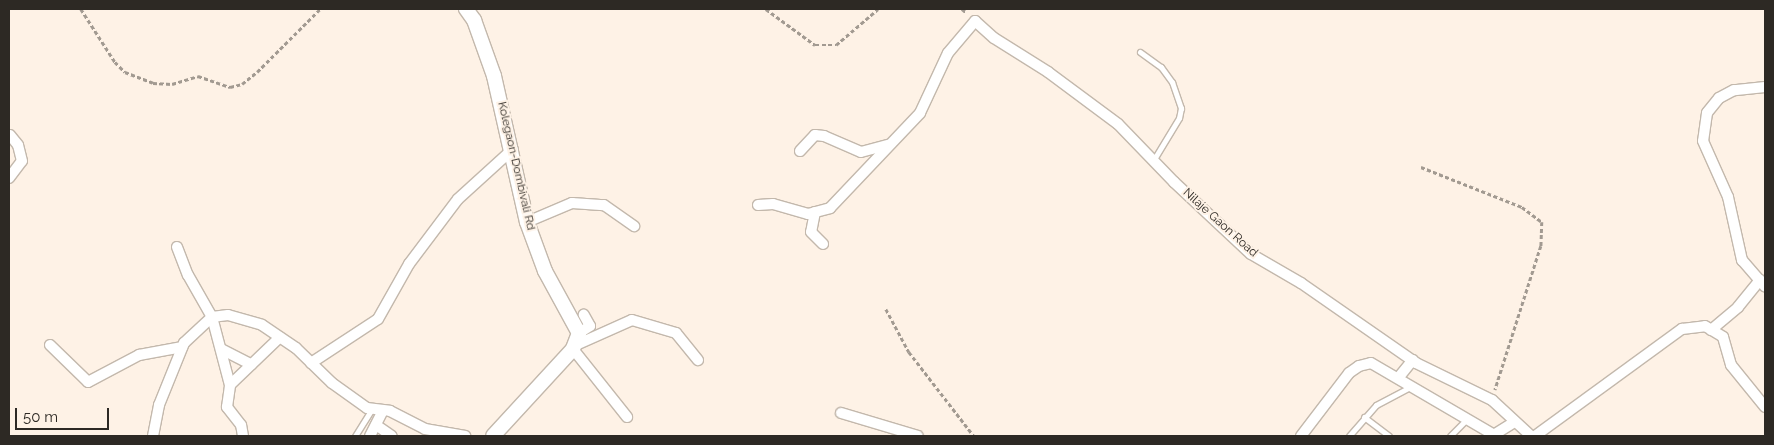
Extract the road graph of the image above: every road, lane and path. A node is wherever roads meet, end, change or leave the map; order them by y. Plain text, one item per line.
1 (81, 9) edge
2 (320, 9) edge
3 (466, 9) edge
4 (766, 9) edge
5 (878, 9) edge
6 (1140, 52) dead end
7 (1765, 87) edge
8 (10, 135) dead end
9 (889, 145) junction
10 (512, 149) junction
11 (800, 151) dead end
12 (1154, 161) junction
13 (1421, 167) dead end
14 (9, 178) edge
15 (758, 205) dead end
16 (815, 212) junction
17 (527, 222) junction
18 (634, 226) dead end
19 (823, 244) dead end
20 (177, 247) dead end
21 (1763, 283) edge
22 (886, 309) dead end
23 (584, 315) dead end
24 (212, 317) junction
25 (1711, 330) junction
26 (280, 337) junction
27 (576, 342) junction
28 (50, 345) dead end
29 (182, 347) junction
30 (221, 349) junction
31 (698, 360) dead end
32 (1412, 360) junction
33 (311, 363) junction
34 (251, 364) junction
35 (1399, 377) junction
36 (230, 385) junction
37 (1413, 386) junction
38 (1492, 400) junction
39 (1765, 407) edge
40 (378, 410) junction
41 (841, 412) dead end
42 (627, 416) dead end
43 (1364, 417) junction
44 (1468, 417) junction
45 (1513, 423) junction
46 (376, 425) junction
47 (153, 436) edge
48 (243, 436) edge
49 (355, 436) edge
50 (370, 436) edge
51 (392, 436) edge
52 (465, 436) edge
53 (492, 436) edge
54 (918, 436) edge
55 (974, 436) edge
56 (1301, 436) edge
57 (1349, 436) edge
58 (1389, 436) edge
59 (1450, 436) edge
60 (1493, 436) edge
61 (1531, 436) edge
62 (1535, 436) edge

1 - 2 path
3 - 10 street, Kolegaon-Dombivali Rd
4 - 5 path
6 - 12 lane
7 - 21 street
8 - 14 street
9 - 11 street
9 - 12 street, Nilaje Gaon Road
9 - 16 street
10 - 17 street, Kolegaon-Dombivali Rd
10 - 33 street
12 - 32 street, Nilaje Gaon Road
13 - 38 path
15 - 16 street
16 - 19 street
17 - 18 street
17 - 27 street, Kolegaon-Dombivali Rd
20 - 24 street
21 - 25 street
22 - 55 path
23 - 27 street
24 - 26 street
24 - 29 street
24 - 30 street
25 - 39 street
25 - 62 street
26 - 33 street
26 - 34 street
27 - 31 street
27 - 42 street
27 - 53 street
28 - 29 street
29 - 47 street
30 - 34 street
30 - 36 street
32 - 35 street
32 - 38 street, Nilaje Gaon Road
33 - 40 street
34 - 36 street
35 - 37 street
35 - 56 street
36 - 48 street
37 - 43 lane
37 - 44 street
38 - 45 street, Nilaje Gaon Road
40 - 46 street
40 - 49 lane
40 - 52 street
41 - 54 street
43 - 57 lane
43 - 58 lane
44 - 59 lane
44 - 60 street
45 - 60 street
45 - 61 street, Nilaje Gaon Road
46 - 50 street
46 - 51 street

